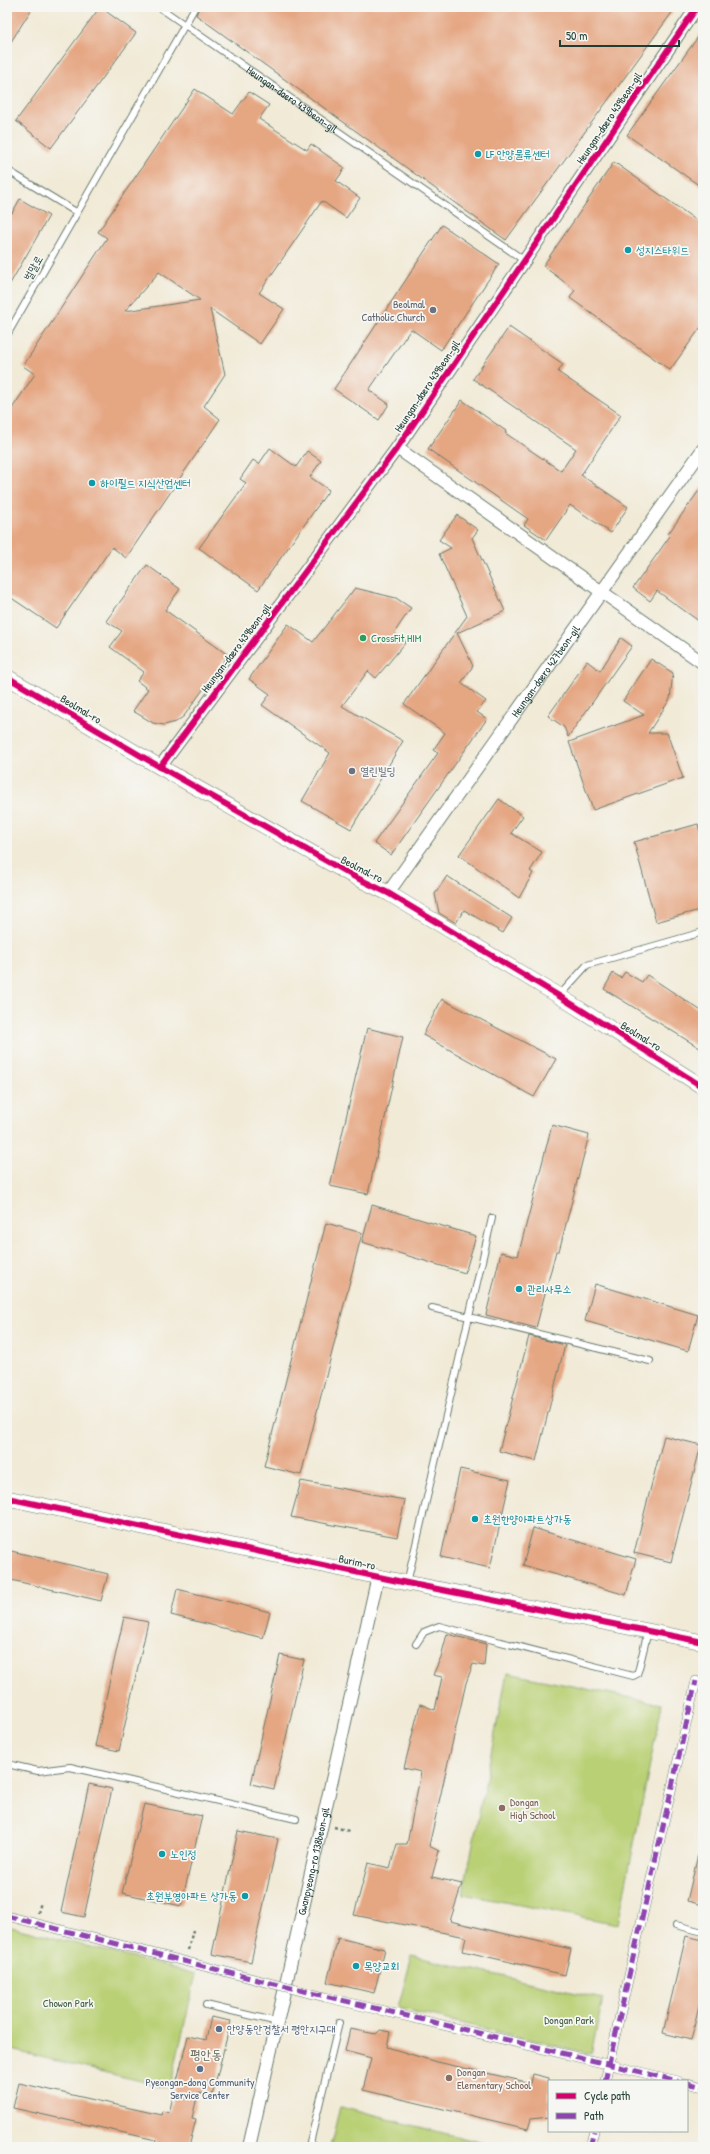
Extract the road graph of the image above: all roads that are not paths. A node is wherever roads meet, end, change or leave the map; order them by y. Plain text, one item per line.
1 (158, 7) edge
2 (195, 7) edge
3 (696, 7) edge
4 (185, 25) junction
5 (7, 170) edge
6 (76, 212) junction
7 (525, 261) junction
8 (7, 335) edge
9 (397, 448) junction
10 (703, 449) edge
11 (601, 591) junction
12 (703, 663) edge
13 (7, 677) edge
14 (160, 767) junction
15 (388, 893) junction
16 (703, 932) edge
17 (559, 996) junction
18 (703, 1087) edge
19 (492, 1218) dead end
20 (432, 1308) dead end
21 (468, 1317) junction
22 (650, 1361) dead end
23 (7, 1498) edge
24 (378, 1576) junction
25 (407, 1583) junction
26 (648, 1631) junction
27 (703, 1642) edge
28 (416, 1644) dead end
29 (696, 1681) dead end
30 (7, 1764) edge
31 (296, 1819) dead end
32 (7, 1916) edge
33 (676, 1925) dead end
34 (703, 1932) edge
35 (206, 2005) dead end
36 (278, 2022) junction
37 (338, 2023) dead end
38 (609, 2065) junction
39 (605, 2080) edge
40 (674, 2080) edge
41 (688, 2083) edge
42 (703, 2087) edge
43 (594, 2132) edge
44 (251, 2147) edge
45 (309, 2147) edge
46 (590, 2147) edge

1 - 4 lane, Heungan-daero 439beon-gil
2 - 4 lane, 벌말로
3 - 7 street, Heungan-daero 439beon-gil
4 - 6 lane, 벌말로
4 - 7 lane, Heungan-daero 439beon-gil
5 - 6 lane
6 - 8 lane, 벌말로
7 - 9 street, Heungan-daero 439beon-gil
9 - 11 street
9 - 14 street, Heungan-daero 439beon-gil
10 - 11 street, Heungan-daero 427beon-gil
11 - 12 street
11 - 15 street, Heungan-daero 427beon-gil
13 - 14 street, Beolmal-ro
14 - 15 street, Beolmal-ro
15 - 17 street, Beolmal-ro
16 - 17 lane
17 - 18 street, Beolmal-ro
19 - 21 lane
20 - 21 lane
21 - 22 lane
21 - 25 lane
23 - 24 street, Burim-ro
24 - 25 street, Burim-ro
24 - 36 street, Gwanpyeong-ro 138beon-gil
25 - 26 street, Burim-ro
26 - 27 street, Burim-ro
26 - 28 lane
29 - 38 street
30 - 31 lane
32 - 38 street, bridge
33 - 34 lane
35 - 36 lane
36 - 44 street, Gwanpyeong-ro 138beon-gil
37 - 45 lane
38 - 39 street
38 - 40 street
41 - 42 street
43 - 46 street

